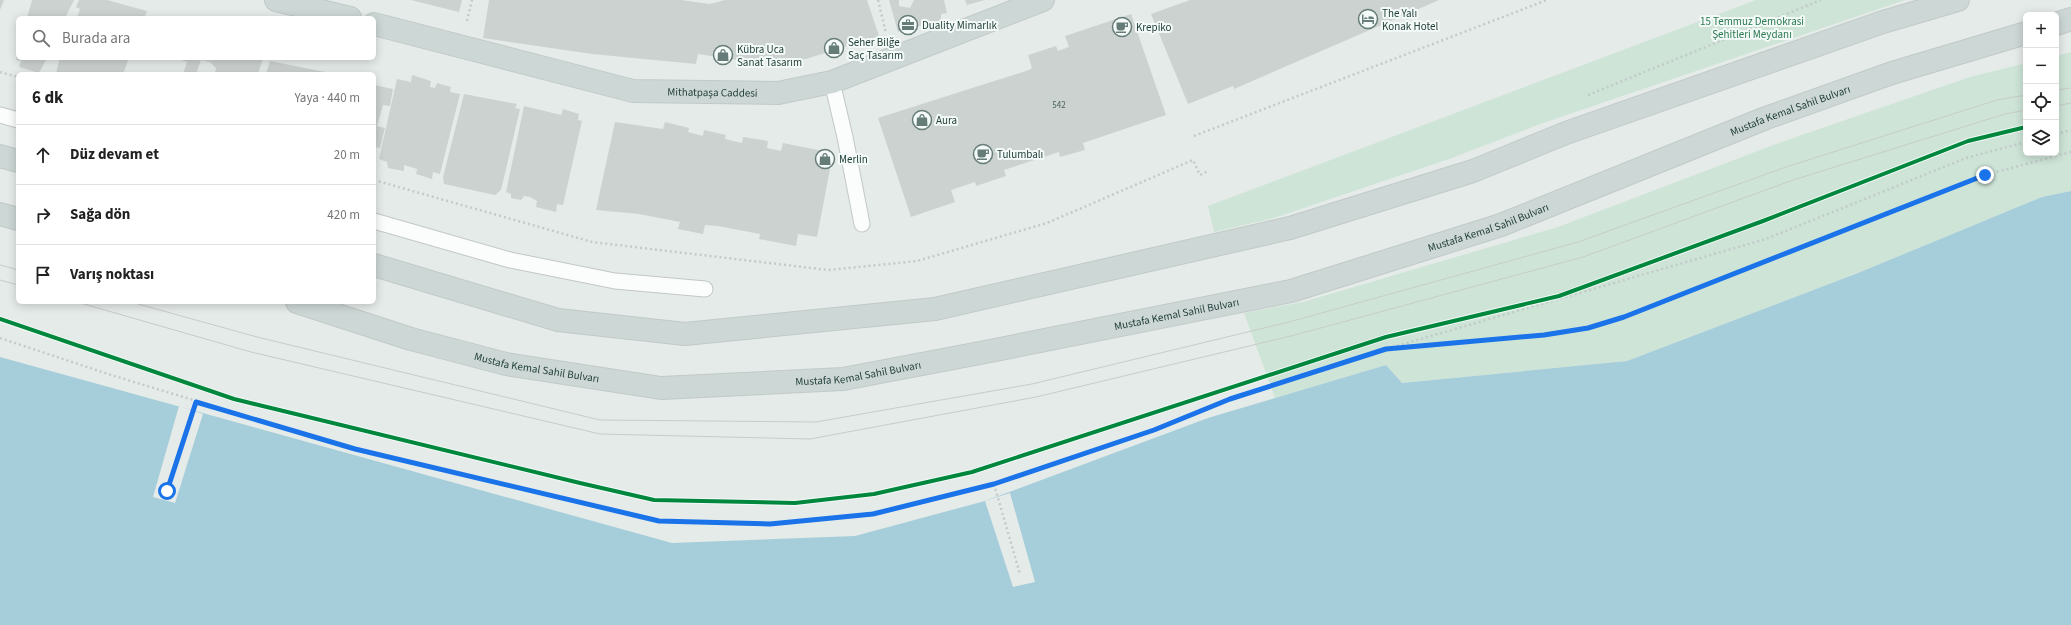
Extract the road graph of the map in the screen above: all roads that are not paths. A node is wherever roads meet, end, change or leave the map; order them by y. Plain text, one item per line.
1 (276, 0) edge
2 (1043, 0) edge
3 (1958, 0) edge
4 (342, 16) edge
5 (2071, 19) edge
6 (2059, 23) edge
7 (376, 25) edge
8 (2023, 34) edge
9 (832, 82) junction
10 (0, 115) edge
11 (16, 119) edge
12 (0, 156) edge
13 (16, 160) edge
14 (0, 214) edge
15 (16, 218) edge
16 (376, 222) edge
17 (862, 224) dead end
18 (376, 266) edge
19 (705, 289) dead end
20 (303, 304) edge

1 - 4 main road
2 - 9 main road, Mithatpaşa Caddesi
3 - 18 main road
5 - 6 main road
7 - 9 main road, Mithatpaşa Caddesi
8 - 20 main road, Mustafa Kemal Sahil Bulvarı
9 - 17 lane
10 - 11 lane
12 - 13 main road
14 - 15 main road
16 - 19 lane

